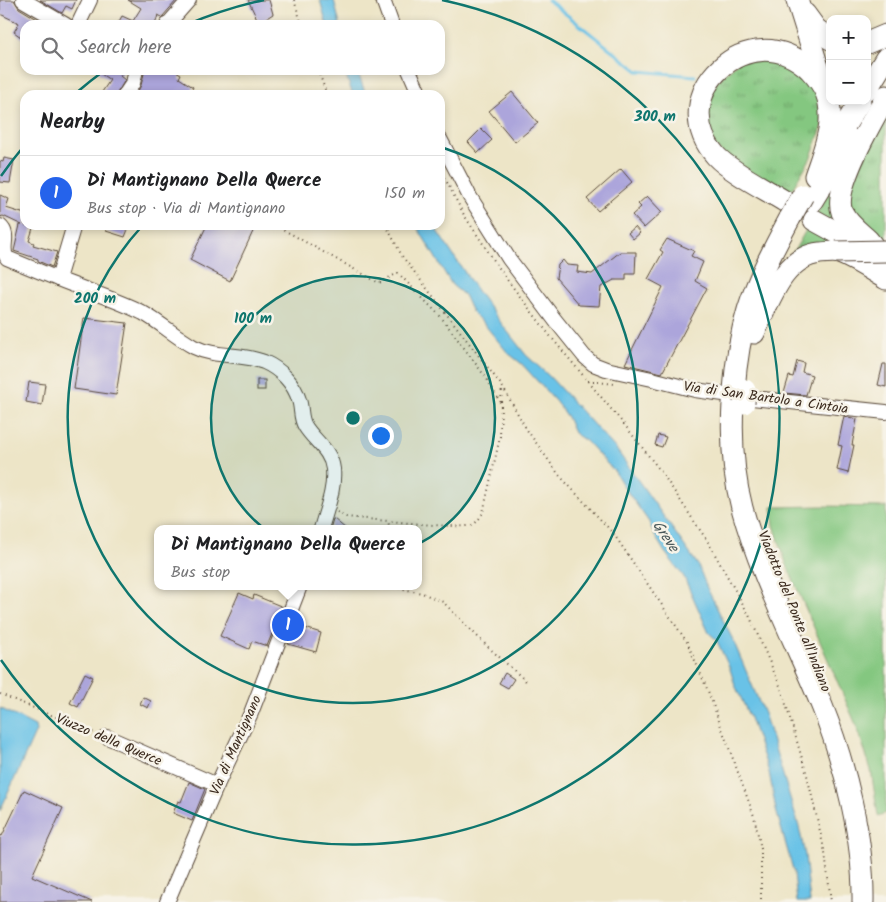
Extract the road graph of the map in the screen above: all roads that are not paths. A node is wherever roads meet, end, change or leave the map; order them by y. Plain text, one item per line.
1 (23, 0) edge
2 (90, 0) edge
3 (188, 0) edge
4 (383, 0) edge
5 (798, 2) edge
6 (57, 20) edge
7 (80, 20) edge
8 (171, 20) edge
9 (390, 20) edge
10 (886, 35) edge
11 (826, 36) edge
12 (871, 41) edge
13 (886, 58) edge
14 (136, 75) edge
15 (411, 75) edge
16 (886, 80) edge
17 (871, 82) edge
18 (822, 83) junction
19 (128, 90) edge
20 (418, 90) edge
21 (886, 96) edge
22 (858, 105) edge
23 (445, 149) edge
24 (815, 176) junction
25 (801, 210) junction
26 (0, 226) edge
27 (73, 230) edge
28 (881, 249) edge
29 (836, 252) junction
30 (58, 279) junction
31 (886, 280) edge
32 (754, 333) junction
33 (741, 397) junction
34 (886, 412) edge
35 (322, 525) edge
36 (298, 590) edge
37 (107, 737) road end
38 (217, 785) junction
39 (167, 902) edge
40 (863, 902) edge
41 (874, 902) edge

1 - 6 street
2 - 7 street
3 - 8 street
4 - 9 street
5 - 11 highway
5 - 18 highway
10 - 12 highway
13 - 17 highway
14 - 19 street
15 - 20 street
16 - 25 highway, Viadotto del Ponte all'Indiano
18 - 24 highway
18 - 25 highway
21 - 28 highway
22 - 24 highway, Viadotto del Ponte all'Indiano
23 - 33 street, Via di San Bartolo a Cintoia
24 - 25 highway, Viadotto del Ponte all'Indiano
25 - 28 highway
25 - 32 highway, Viadotto del Ponte all'Indiano
25 - 33 highway, Viadotto del Ponte all'Indiano
26 - 30 street
27 - 30 street
28 - 29 highway, bridge
29 - 31 highway
29 - 32 highway
30 - 35 street
32 - 33 highway, Viadotto del Ponte all'Indiano
33 - 34 street, Via di San Bartolo a Cintoia
33 - 40 highway, Viadotto del Ponte all'Indiano
33 - 41 highway, Viadotto del Ponte all'Indiano
36 - 38 street, Via di Mantignano
37 - 38 street, Viuzzo della Querce
38 - 39 street, Via di Mantignano

